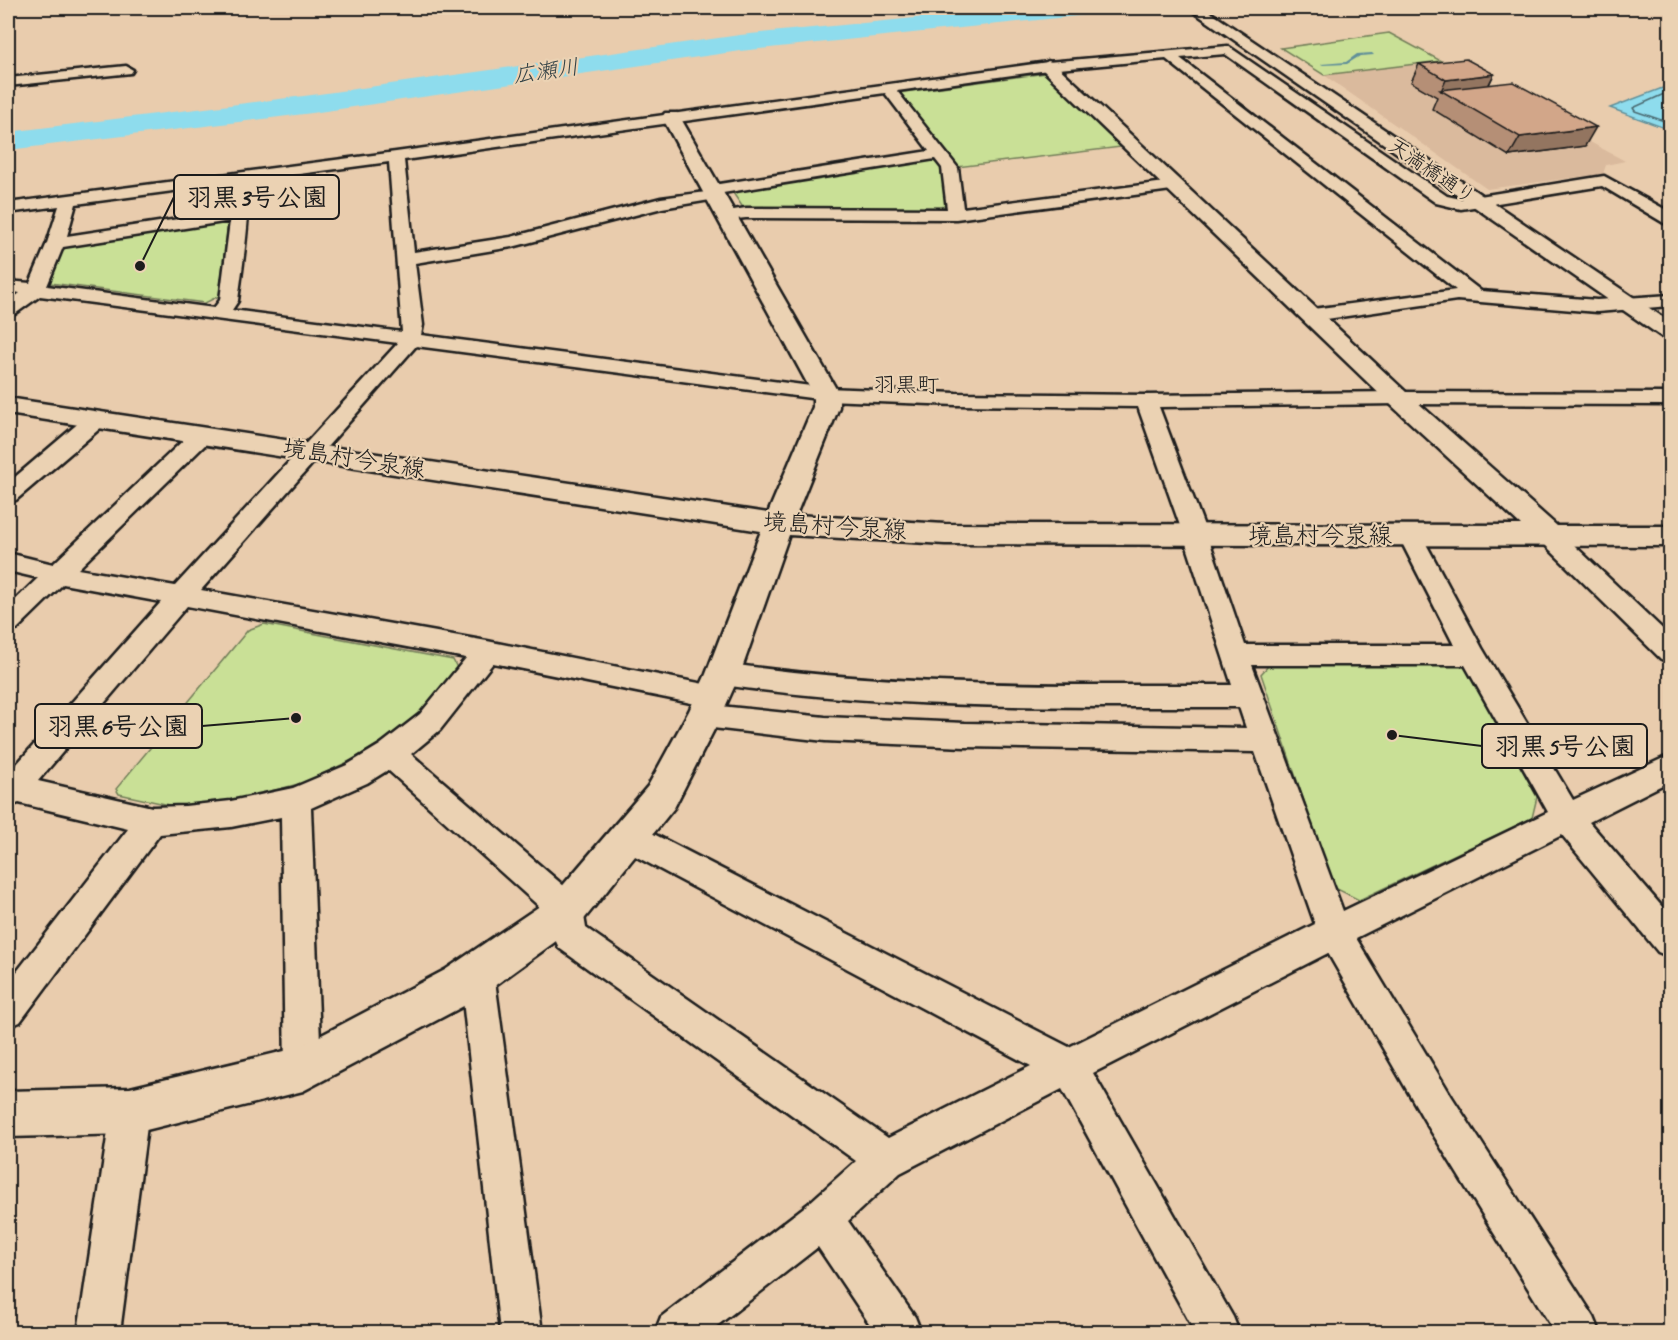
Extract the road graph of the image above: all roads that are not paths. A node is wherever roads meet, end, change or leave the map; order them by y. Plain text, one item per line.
1 (1195, 8) edge
2 (1168, 55) junction
3 (1048, 66) junction
4 (126, 70) dead end
5 (8, 82) edge
6 (888, 88) junction
7 (671, 117) junction
8 (940, 154) junction
9 (396, 157) junction
10 (242, 178) junction
11 (1173, 186) junction
12 (718, 200) junction
13 (69, 201) junction
14 (1476, 201) junction
15 (8, 208) edge
16 (956, 214) junction
17 (240, 215) junction
18 (1671, 219) edge
19 (56, 243) junction
20 (406, 259) junction
21 (8, 285) edge
22 (37, 289) junction
23 (1477, 297) junction
24 (1671, 301) edge
25 (1631, 305) junction
26 (8, 310) edge
27 (220, 312) junction
28 (1313, 315) junction
29 (1671, 332) edge
30 (411, 339) junction
31 (826, 394) junction
32 (1398, 398) junction
33 (1671, 399) edge
34 (1146, 401) junction
35 (8, 406) edge
36 (96, 420) junction
37 (201, 436) junction
38 (311, 451) junction
39 (8, 495) edge
40 (778, 524) junction
41 (1196, 534) junction
42 (1410, 536) junction
43 (1549, 536) junction
44 (1671, 537) edge
45 (8, 562) edge
46 (58, 574) junction
47 (181, 596) junction
48 (8, 622) edge
49 (487, 651) junction
50 (1671, 652) edge
51 (1237, 655) junction
52 (1473, 655) junction
53 (714, 695) junction
54 (1249, 696) junction
55 (1265, 740) junction
56 (390, 754) junction
57 (1671, 767) edge
58 (9, 790) edge
59 (296, 801) junction
60 (1567, 818) junction
61 (152, 821) junction
62 (629, 837) junction
63 (567, 910) junction
64 (1334, 932) junction
65 (1671, 941) edge
66 (477, 973) junction
67 (8, 1010) edge
68 (1070, 1067) junction
69 (303, 1070) junction
70 (130, 1111) junction
71 (8, 1114) edge
72 (886, 1159) junction
73 (822, 1218) junction
74 (99, 1332) edge
75 (521, 1332) edge
76 (676, 1332) edge
77 (900, 1332) edge
78 (1218, 1332) edge
79 (1579, 1332) edge

1 - 14 street, 天満橋通り
2 - 3 street
2 - 14 street
2 - 23 street
3 - 6 street
3 - 11 street
4 - 5 street
6 - 7 street
6 - 8 street
7 - 9 street
7 - 12 street
8 - 12 street
8 - 16 street
9 - 10 street
9 - 20 street
10 - 13 street
10 - 17 street
11 - 16 street
11 - 28 street
12 - 16 street
12 - 20 street
12 - 31 street
13 - 15 street
13 - 19 street
14 - 18 street
14 - 25 street, 天満橋通り
17 - 19 street
17 - 27 street
19 - 22 street
20 - 30 street
21 - 22 street
22 - 26 street
22 - 27 street
23 - 25 street
23 - 28 street
24 - 25 street
25 - 29 street, 天満橋通り
27 - 30 street
28 - 32 street
30 - 31 street
30 - 38 street
31 - 34 street
31 - 40 street
32 - 33 street
32 - 34 street
32 - 43 street
34 - 41 street
35 - 36 street, 境島村今泉線
36 - 37 street, 境島村今泉線
36 - 39 street
37 - 38 street, 境島村今泉線
37 - 46 street
38 - 40 street, 境島村今泉線
38 - 47 street
40 - 41 street, 境島村今泉線
40 - 53 street
41 - 42 street, 境島村今泉線
41 - 51 street
42 - 43 street, 境島村今泉線
42 - 52 street
43 - 44 street, 境島村今泉線
43 - 50 street
45 - 46 street
46 - 47 street
46 - 48 street
47 - 49 street
47 - 58 street
49 - 53 street
49 - 56 street
51 - 52 street
51 - 54 street
52 - 60 street
53 - 54 street
53 - 55 street
53 - 62 street
54 - 55 street
55 - 64 street
56 - 59 street
56 - 63 street
57 - 60 street
58 - 61 street
59 - 61 street
59 - 69 street
60 - 64 street
60 - 65 street
61 - 67 street
62 - 63 street
62 - 68 street
63 - 66 street
63 - 72 street
64 - 68 street
64 - 79 street
66 - 69 street
66 - 75 street
68 - 72 street
68 - 78 street
69 - 70 street
70 - 71 street
70 - 74 street
72 - 73 street
73 - 76 street
73 - 77 street

